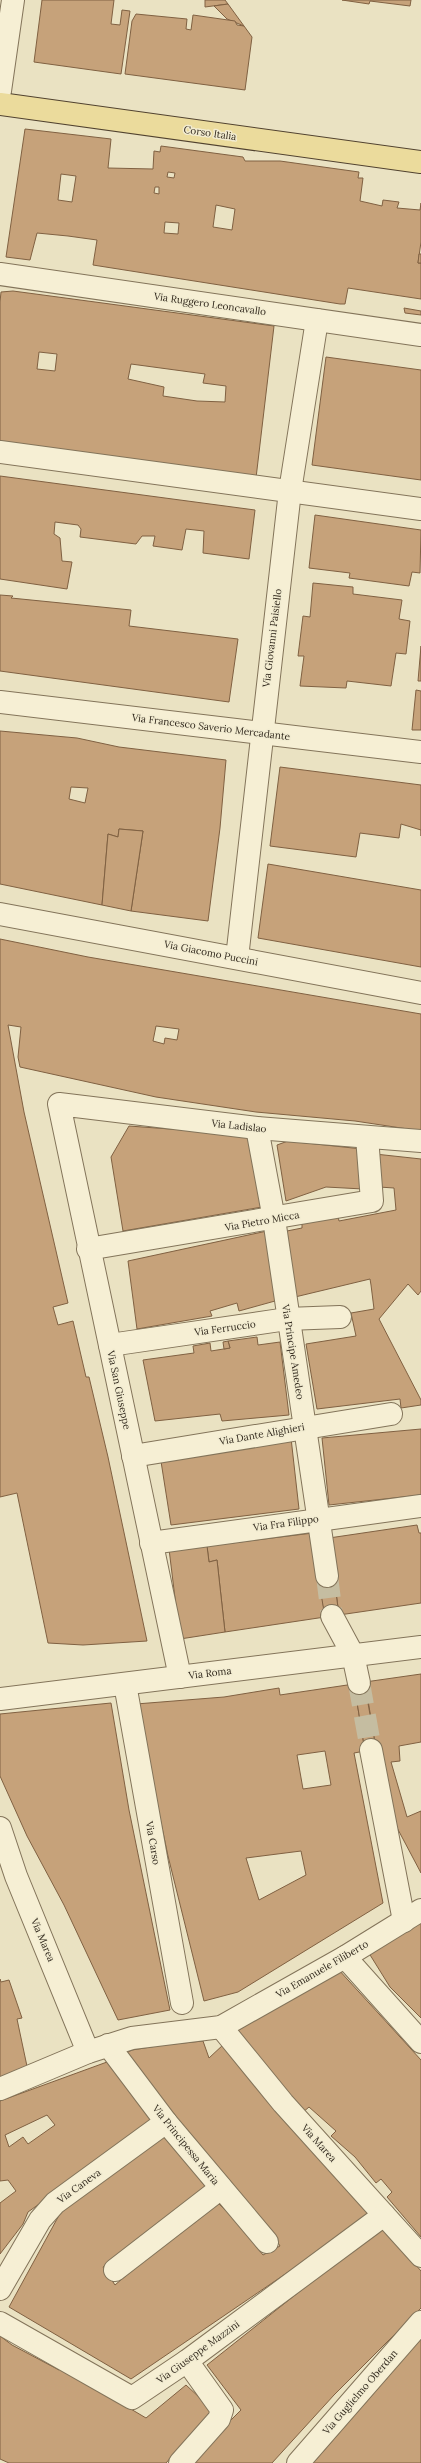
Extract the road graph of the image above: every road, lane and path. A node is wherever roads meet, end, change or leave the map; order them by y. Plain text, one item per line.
1 (13, 0) edge
2 (0, 91) edge
3 (0, 104) edge
4 (421, 162) edge
5 (0, 274) edge
6 (317, 320) junction
7 (421, 335) edge
8 (0, 452) edge
9 (290, 491) junction
10 (421, 509) edge
11 (0, 702) edge
12 (261, 733) junction
13 (421, 752) edge
14 (0, 914) edge
15 (237, 958) junction
16 (421, 993) edge
17 (58, 1104) joint
18 (257, 1128) junction
19 (367, 1137) junction
20 (421, 1141) edge
21 (274, 1219) junction
22 (88, 1249) junction
23 (340, 1317) dead end
24 (287, 1319) junction
25 (110, 1345) junction
26 (391, 1414) dead end
27 (304, 1427) junction
28 (133, 1456) junction
29 (421, 1506) edge
30 (319, 1519) junction
31 (151, 1543) junction
32 (327, 1576) tunnel mouth
33 (332, 1616) tunnel mouth
34 (421, 1647) edge
35 (353, 1655) junction
36 (180, 1677) junction
37 (360, 1683) tunnel mouth
38 (125, 1684) junction
39 (1, 1695) edge
40 (371, 1750) tunnel mouth
41 (0, 1828) edge
42 (412, 1915) edge
43 (346, 1957) junction
44 (182, 2002) dead end
45 (221, 2027) junction
46 (421, 2042) edge
47 (98, 2048) junction
48 (0, 2089) edge
49 (166, 2122) junction
50 (221, 2188) junction
51 (384, 2215) junction
52 (267, 2242) dead end
53 (421, 2256) edge
54 (115, 2270) dead end
55 (0, 2289) edge
56 (421, 2322) edge
57 (0, 2323) edge
58 (187, 2361) junction
59 (180, 2463) edge
60 (298, 2463) edge

1 - 2 street
3 - 4 main road, Corso Italia
5 - 6 street, Via Ruggero Leoncavallo
6 - 7 street, Via Ruggero Leoncavallo
6 - 9 street, Via Giovanni Paisiello
8 - 9 street
9 - 10 street
9 - 12 street, Via Giovanni Paisiello
11 - 12 street, Via Francesco Saverio Mercadante
12 - 13 street, Via Francesco Saverio Mercadante
12 - 15 street, Via Giovanni Paisiello
14 - 15 street, Via Giacomo Puccini
15 - 16 street, Via Giacomo Puccini
17 - 18 street, Via Ladislao
17 - 22 street, Via San Giuseppe
18 - 19 street, Via Ladislao
18 - 21 street, Via Principe Amedeo
19 - 20 street, Via Ladislao
19 - 21 street, Via Pietro Micca
21 - 22 street, Via Pietro Micca
21 - 24 street, Via Principe Amedeo
22 - 25 street, Via San Giuseppe
23 - 24 street, Via Ferruccio
24 - 25 street, Via Ferruccio
24 - 27 street, Via Principe Amedeo
25 - 28 street, Via San Giuseppe
26 - 27 street, Via Dante Alighieri
27 - 28 street, Via Dante Alighieri
27 - 30 street, Via Principe Amedeo
28 - 31 street, Via San Giuseppe
29 - 30 street, Via Fra Filippo
30 - 31 street, Via Fra Filippo
30 - 32 street, Via Principe Amedeo
31 - 36 street, Via San Giuseppe
33 - 35 street
34 - 35 street, Via Roma
35 - 36 street, Via Roma
35 - 37 street
36 - 38 street, Via Roma
38 - 39 street, Via Roma
38 - 44 street, Via Carso
40 - 42 street
41 - 47 street, Via Marea
42 - 43 street, Via Emanuele Filiberto
43 - 45 street, Via Emanuele Filiberto
43 - 46 street
45 - 47 street
45 - 51 street, Via Marea
47 - 48 street
47 - 49 street, Via Principessa Maria
49 - 50 street, Via Principessa Maria
49 - 55 street, Via Caneva
50 - 52 street, Via Principessa Maria
50 - 54 street
51 - 53 street, Via Marea
51 - 58 street, Via Giuseppe Mazzini
56 - 60 street, Via Guglielmo Oberdan
57 - 58 street, Via Giuseppe Mazzini
58 - 59 street

